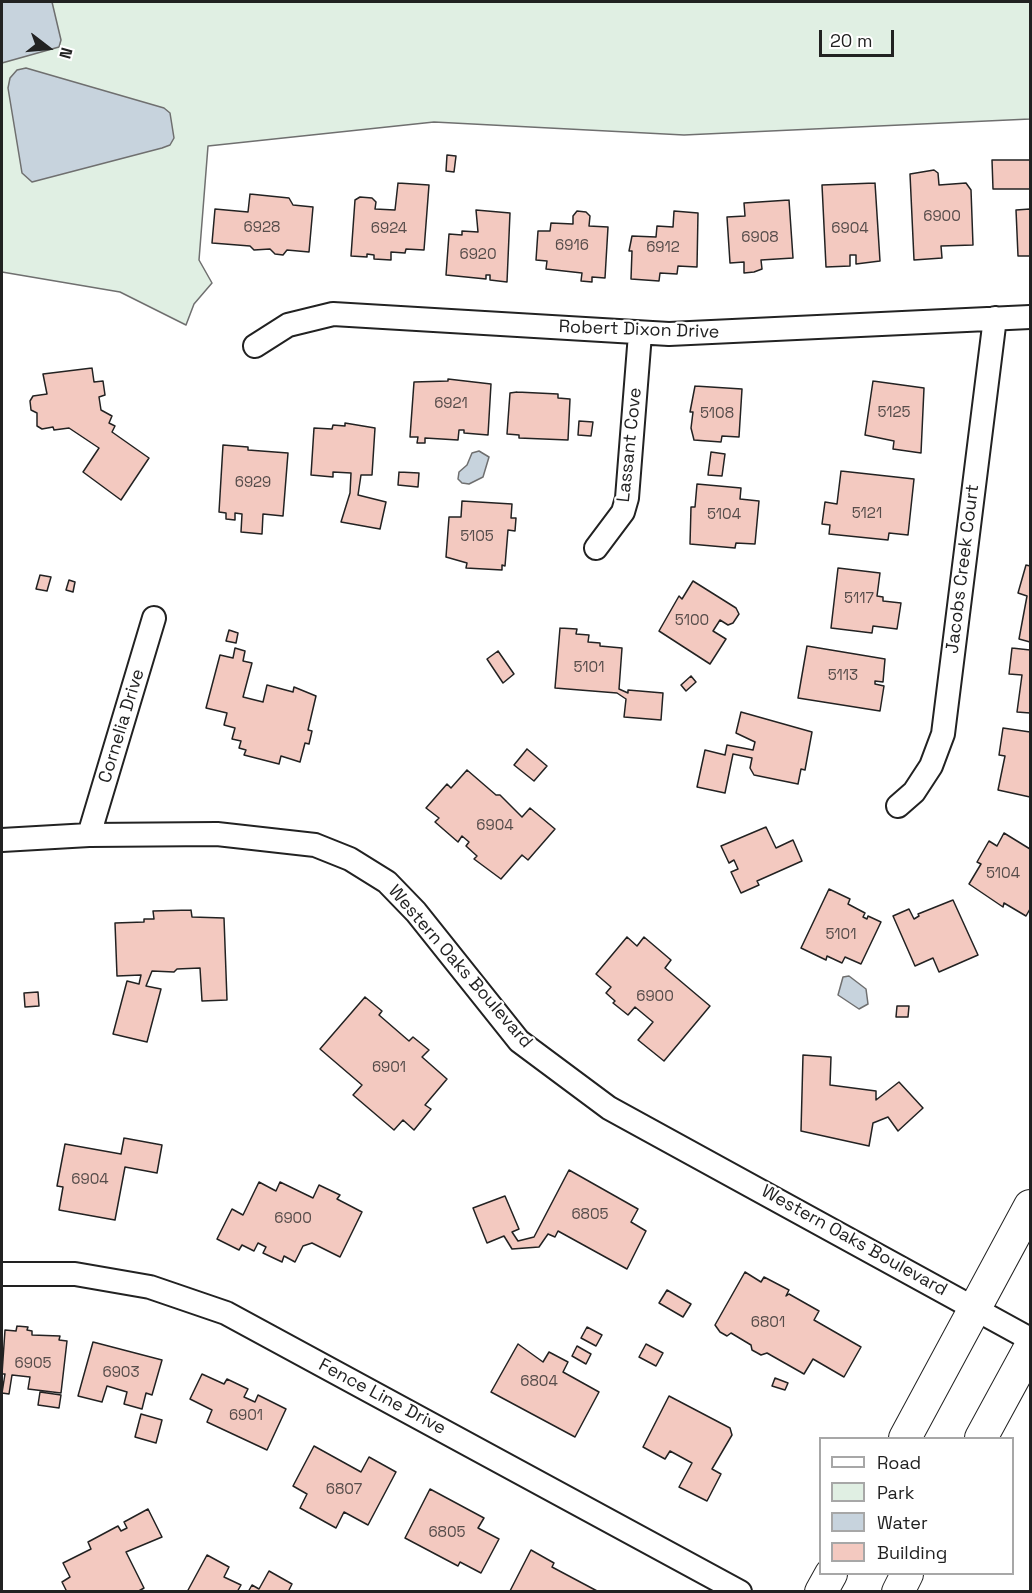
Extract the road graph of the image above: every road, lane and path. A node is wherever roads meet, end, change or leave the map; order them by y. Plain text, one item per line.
1 (1030, 317) edge
2 (995, 318) junction
3 (640, 334) junction
4 (255, 346) dead end
5 (596, 548) dead end
6 (154, 618) dead end
7 (898, 806) dead end
8 (89, 835) junction
9 (2, 840) edge
10 (1030, 1206) edge
11 (2, 1274) edge
12 (976, 1310) junction
13 (1030, 1340) edge
14 (1030, 1348) edge
15 (906, 1437) edge
16 (982, 1437) edge
17 (830, 1575) edge
18 (907, 1575) edge
19 (740, 1592) edge
20 (821, 1592) edge
21 (898, 1592) edge

1 - 2 street, Robert Dixon Drive
2 - 3 street, Robert Dixon Drive
2 - 7 street, Jacobs Creek Court
3 - 4 street, Robert Dixon Drive
3 - 5 street, Lassant Cove
6 - 8 street, Cornelia Drive
8 - 9 street, Western Oaks Boulevard
8 - 12 street, Western Oaks Boulevard
10 - 12 main road
11 - 19 street, Fence Line Drive
12 - 13 street, Western Oaks Boulevard
12 - 15 main road
14 - 16 main road
17 - 20 main road
18 - 21 main road

